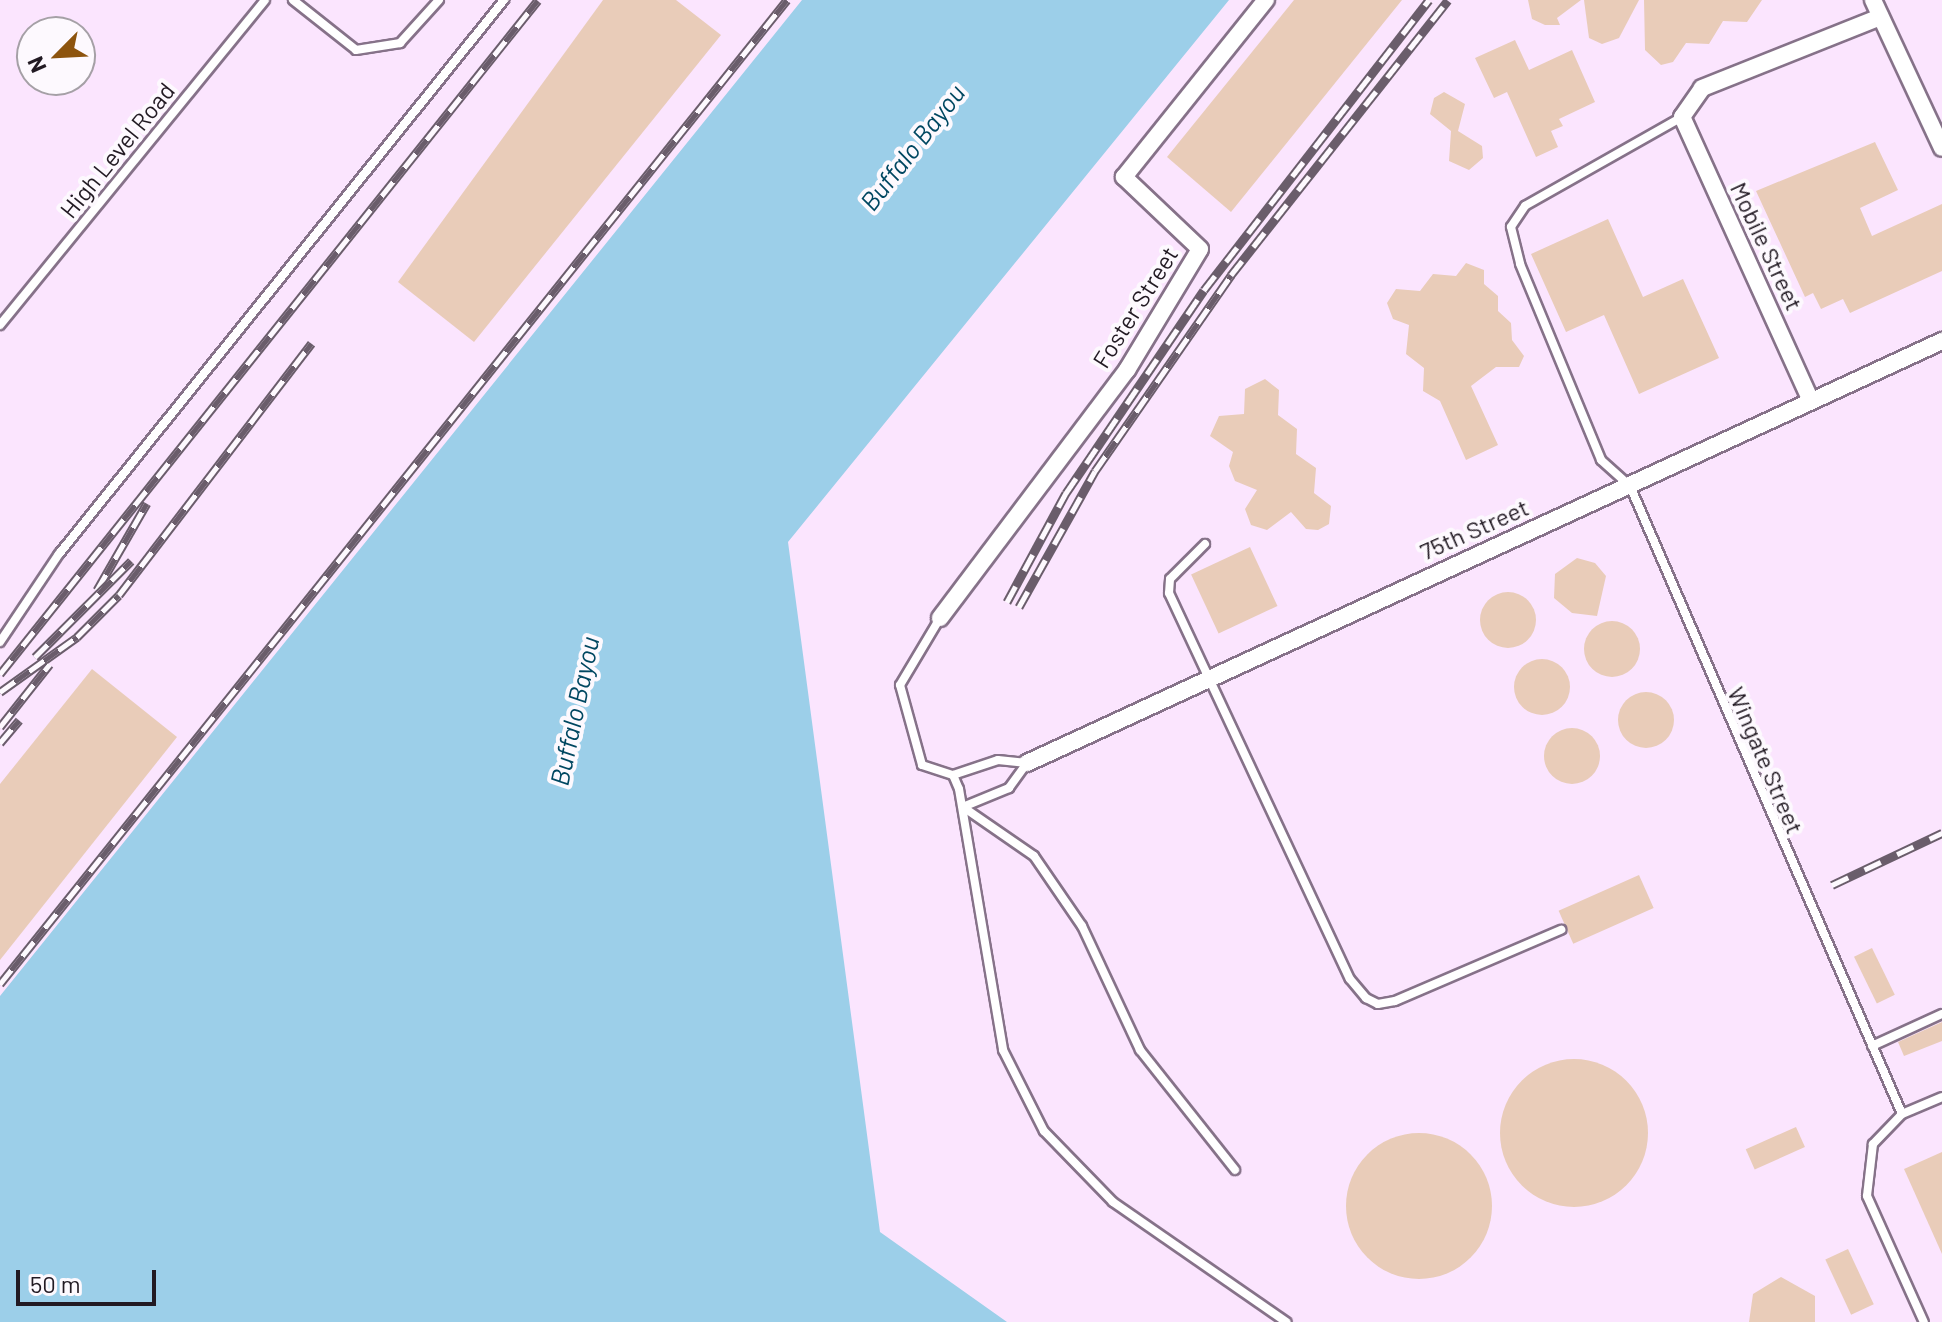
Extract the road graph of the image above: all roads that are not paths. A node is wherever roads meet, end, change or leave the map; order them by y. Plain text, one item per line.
1 (265, 0) edge
2 (439, 0) edge
3 (504, 0) edge
4 (1266, 0) edge
5 (1873, 0) edge
6 (300, 2) edge
7 (1880, 17) junction
8 (1683, 114) junction
9 (1942, 148) edge
10 (0, 325) edge
11 (1942, 341) edge
12 (1811, 401) junction
13 (1630, 486) junction
14 (1205, 544) dead end
15 (940, 618) joint
16 (0, 642) edge
17 (1207, 680) junction
18 (1027, 763) junction
19 (953, 775) junction
20 (963, 807) junction
21 (1561, 930) dead end
22 (1942, 1014) edge
23 (1872, 1046) junction
24 (1942, 1097) edge
25 (1902, 1114) junction
26 (1235, 1170) dead end
27 (1286, 1322) edge
28 (1924, 1322) edge

1 - 10 lane, High Level Road
2 - 6 lane
3 - 16 lane
4 - 15 street, Foster Street
5 - 7 street
7 - 8 street
7 - 9 street
8 - 12 street, Mobile Street
8 - 13 lane
11 - 12 street, 75th Street
12 - 13 street, 75th Street
13 - 17 street, 75th Street
13 - 23 lane, Wingate Street
14 - 17 lane
15 - 19 lane
17 - 18 street, 75th Street
17 - 21 lane
18 - 19 lane
18 - 20 lane
19 - 20 lane
20 - 26 lane
20 - 27 lane
22 - 23 lane
23 - 25 lane, Wingate Street
24 - 25 lane
25 - 28 lane

